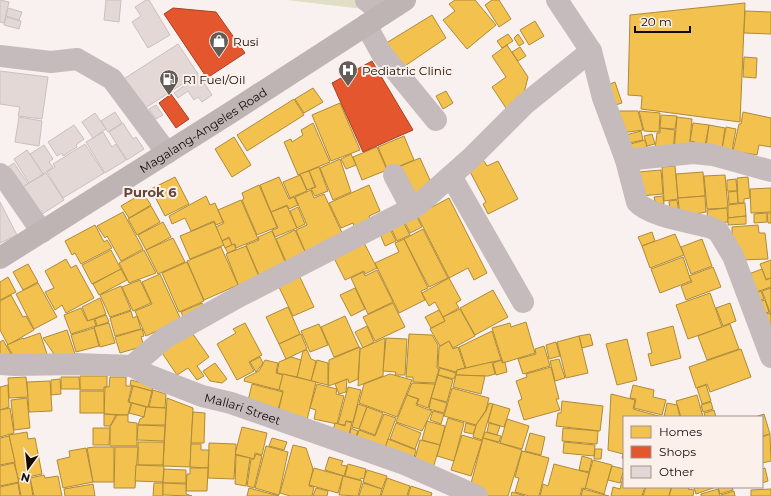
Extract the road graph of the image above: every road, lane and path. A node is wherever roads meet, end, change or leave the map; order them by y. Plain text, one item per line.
1 (366, 0) edge
2 (405, 0) edge
3 (557, 0) edge
4 (375, 19) junction
5 (591, 51) junction
6 (0, 56) edge
7 (436, 120) dead end
8 (168, 153) junction
9 (626, 160) junction
10 (771, 170) edge
11 (0, 174) edge
12 (394, 175) dead end
13 (451, 176) junction
14 (412, 210) junction
15 (42, 232) junction
16 (0, 258) edge
17 (523, 302) dead end
18 (771, 357) edge
19 (0, 364) edge
20 (132, 366) junction
21 (477, 496) edge

1 - 4 street
2 - 4 main road, Magalang-Angeles Road
3 - 5 street
4 - 7 street
4 - 8 main road, Magalang-Angeles Road
5 - 9 street
5 - 13 street
6 - 8 street
8 - 15 main road, Magalang-Angeles Road
9 - 10 street
9 - 18 street
11 - 15 street
12 - 14 street
13 - 14 street
13 - 17 street
14 - 20 street
15 - 16 main road, Magalang-Angeles Road
19 - 20 street, Mallari Street
20 - 21 street, Mallari Street

